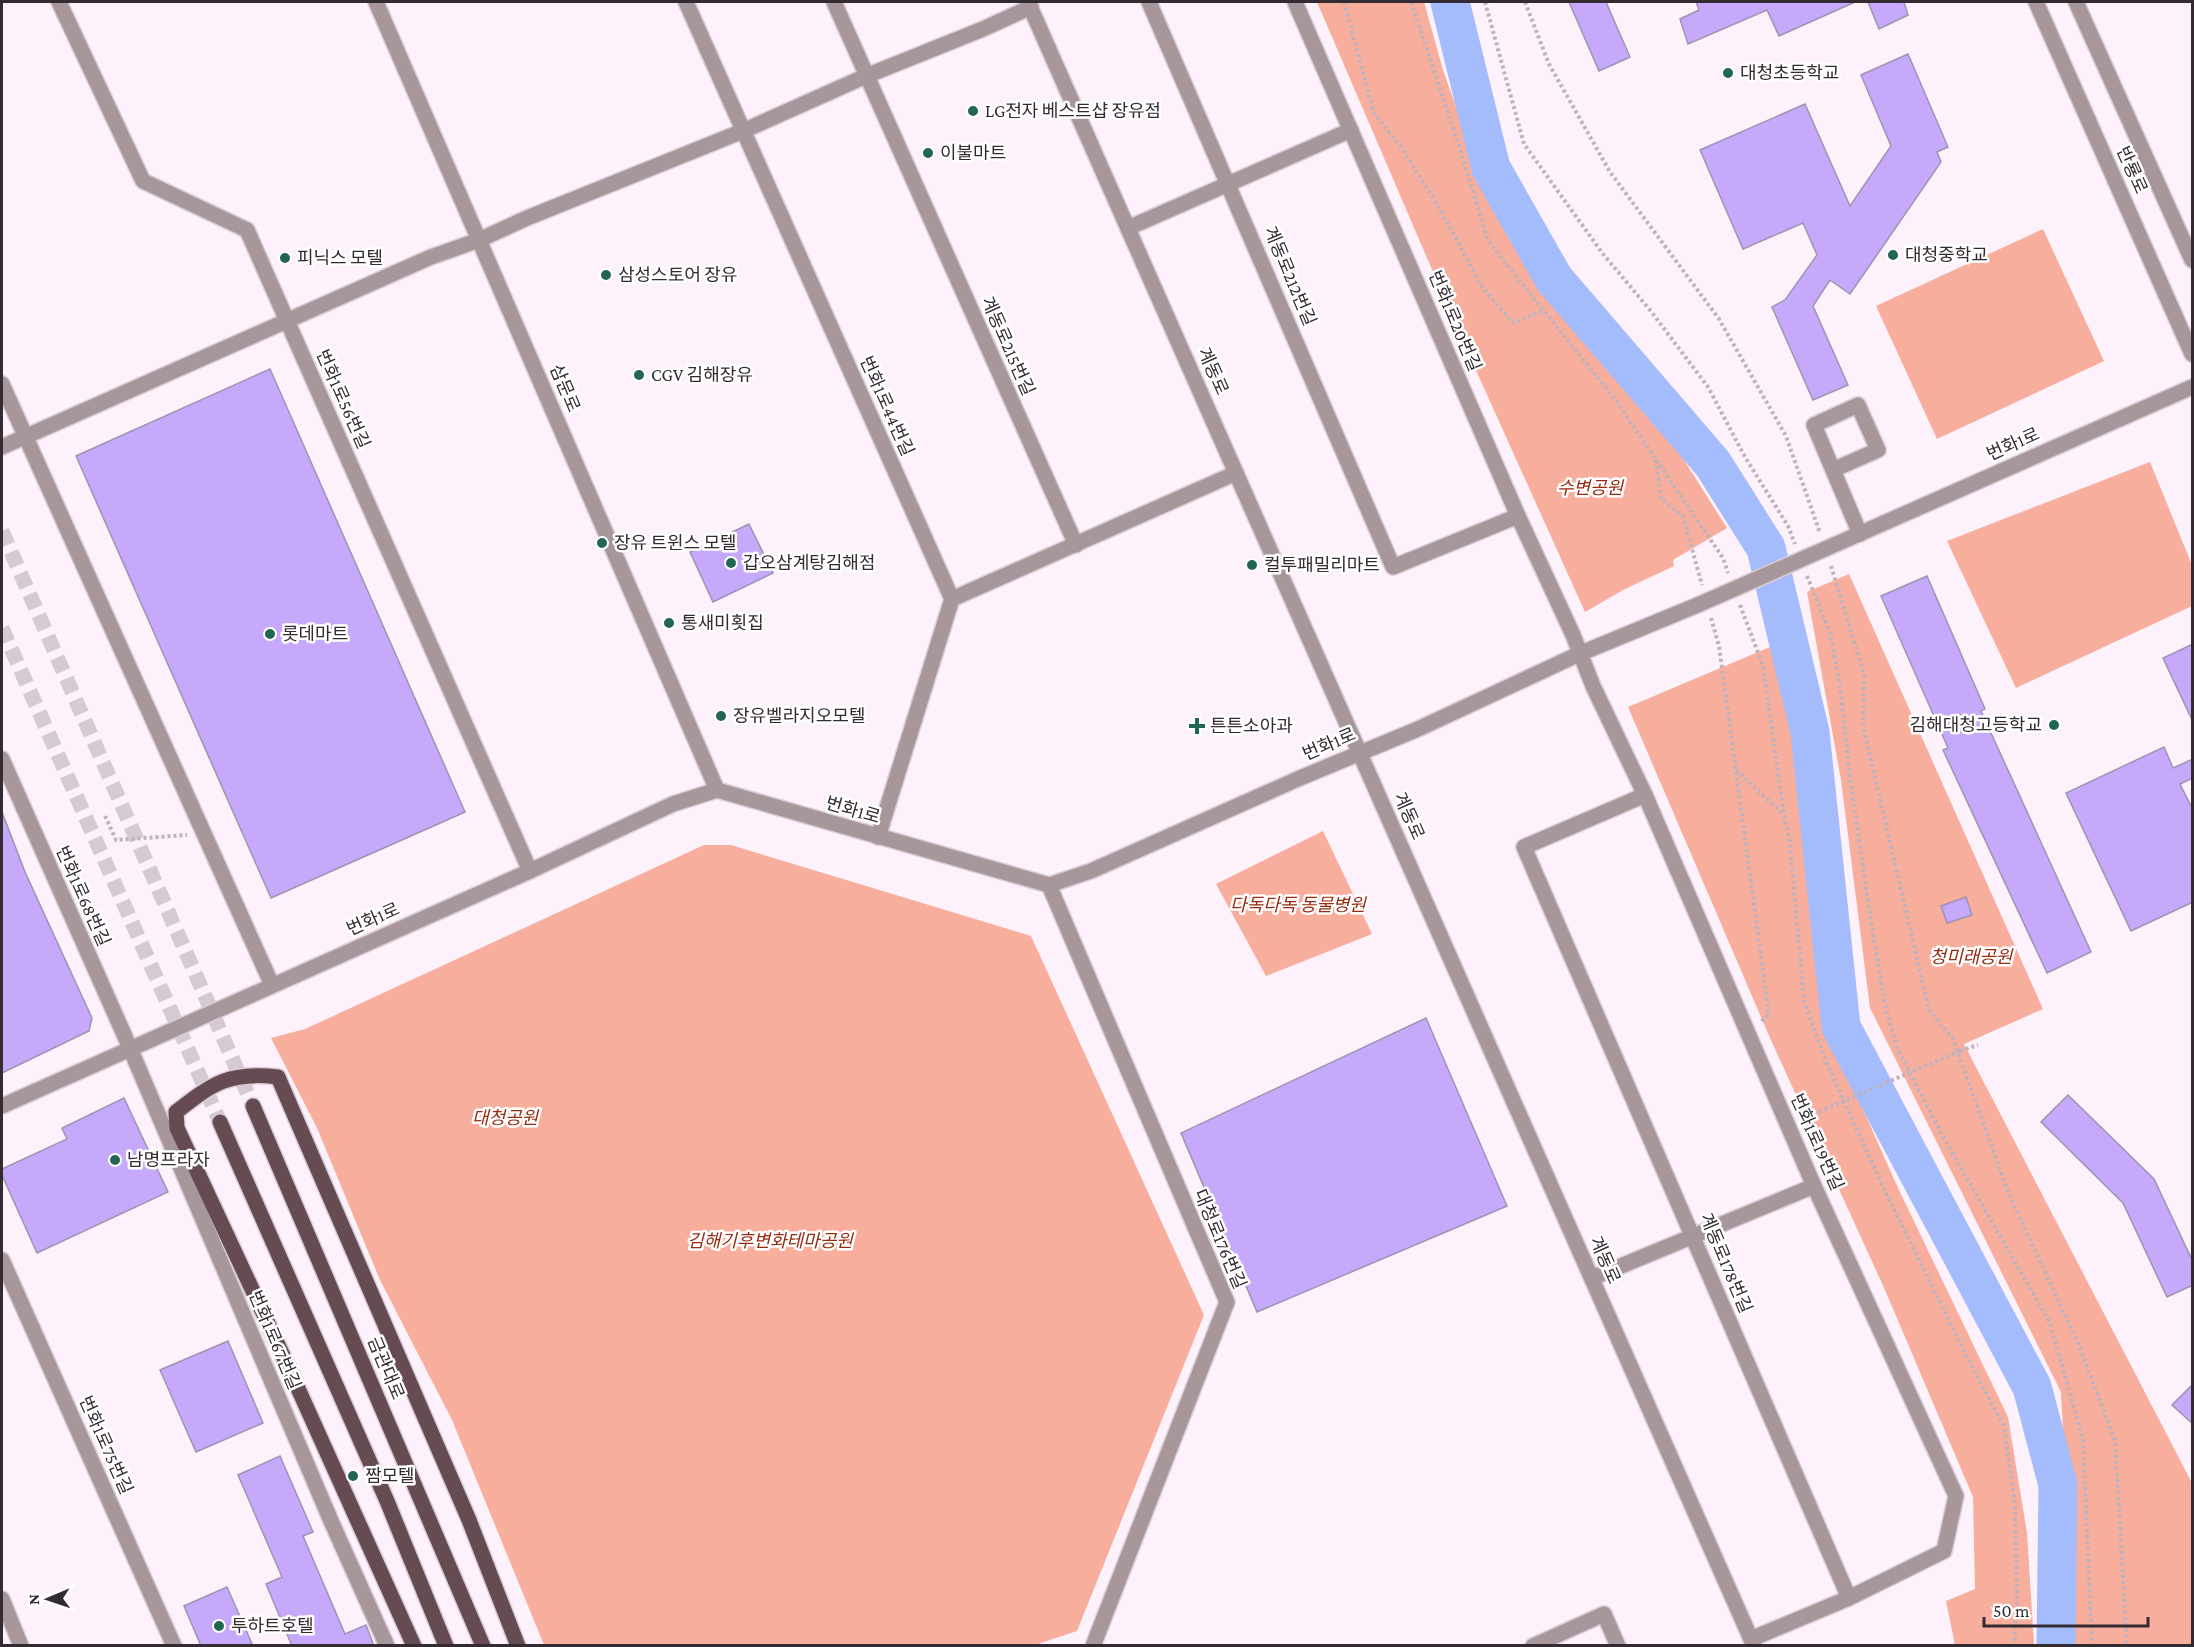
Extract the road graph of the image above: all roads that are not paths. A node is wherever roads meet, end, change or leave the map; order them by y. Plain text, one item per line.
1 (59, 2) edge
2 (376, 2) edge
3 (686, 2) edge
4 (834, 2) edge
5 (1149, 2) edge
6 (1295, 2) edge
7 (2036, 2) edge
8 (2076, 2) edge
9 (1030, 4) edge
10 (866, 76) junction
11 (1351, 130) junction
12 (743, 131) junction
13 (1229, 184) junction
14 (1128, 228) junction
15 (479, 240) junction
16 (2193, 260) edge
17 (286, 320) junction
18 (2193, 354) edge
19 (2, 384) edge
20 (2193, 387) edge
21 (25, 436) junction
22 (2, 447) edge
23 (1834, 470) junction
24 (1236, 473) junction
25 (1518, 516) junction
26 (1855, 536) junction
27 (1076, 545) junction
28 (952, 598) junction
29 (1580, 654) junction
30 (1360, 753) junction
31 (2, 759) edge
32 (717, 790) junction
33 (1645, 795) junction
34 (878, 837) junction
35 (530, 871) junction
36 (1049, 885) junction
37 (272, 986) junction
38 (130, 1048) junction
39 (2, 1106) edge
40 (253, 1106) tunnel mouth
41 (220, 1122) tunnel mouth
42 (1814, 1186) junction
43 (1693, 1235) junction
44 (2, 1260) edge
45 (1592, 1278) junction
46 (1849, 1598) junction
47 (2, 1599) edge
48 (1753, 1642) edge
49 (21, 1646) edge
50 (174, 1646) edge
51 (387, 1646) edge
52 (414, 1646) edge
53 (446, 1646) edge
54 (483, 1646) edge
55 (519, 1646) edge
56 (1093, 1646) edge
57 (1533, 1646) edge
58 (1618, 1646) edge

1 - 17 street, 번화1로56번길
2 - 15 street, 삼문로
3 - 12 street, 번화1로44번길
4 - 10 street, 계동로215번길
5 - 13 street, 계동로212번길
6 - 11 street, 번화1로20번길
7 - 18 street, 반룡로
8 - 16 street, 반룡로
9 - 10 street
9 - 14 street, 계동로
10 - 12 street
10 - 27 street, 계동로215번길
11 - 13 street
11 - 25 street, 번화1로20번길
12 - 15 street
12 - 28 street, 번화1로44번길
13 - 14 street
13 - 25 street, 계동로212번길
14 - 24 street, 계동로
15 - 17 street
15 - 32 street, 삼문로
17 - 21 street
17 - 35 street, 번화1로56번길
19 - 21 street
20 - 26 street, 번화1로
21 - 22 street
21 - 37 street
23 - 23 street
23 - 26 street
24 - 27 street
24 - 30 street, 계동로
25 - 29 street, 번화1로20번길
26 - 29 street, 번화1로, bridge
27 - 28 street
28 - 34 street
29 - 30 street, 번화1로
29 - 33 street, 번화1로19번길
30 - 36 street, 번화1로
30 - 45 street, 계동로
31 - 38 street, 번화1로68번길
32 - 34 street, 번화1로
32 - 35 street, 번화1로
33 - 42 street, 번화1로19번길
33 - 43 street, 계동로178번길
34 - 36 street, 번화1로
35 - 37 street, 번화1로
36 - 56 street, 대청로176번길
37 - 38 street, 번화1로
38 - 39 street, 번화1로
38 - 51 street, 번화1로67번길
40 - 54 main road, 금관대로
41 - 53 main road
42 - 43 street
42 - 46 street, 번화1로19번길
43 - 45 street
43 - 46 street, 계동로178번길
44 - 50 street, 번화1로75번길
45 - 48 street, 계동로
46 - 48 street
47 - 49 street
52 - 55 main road
57 - 58 street

